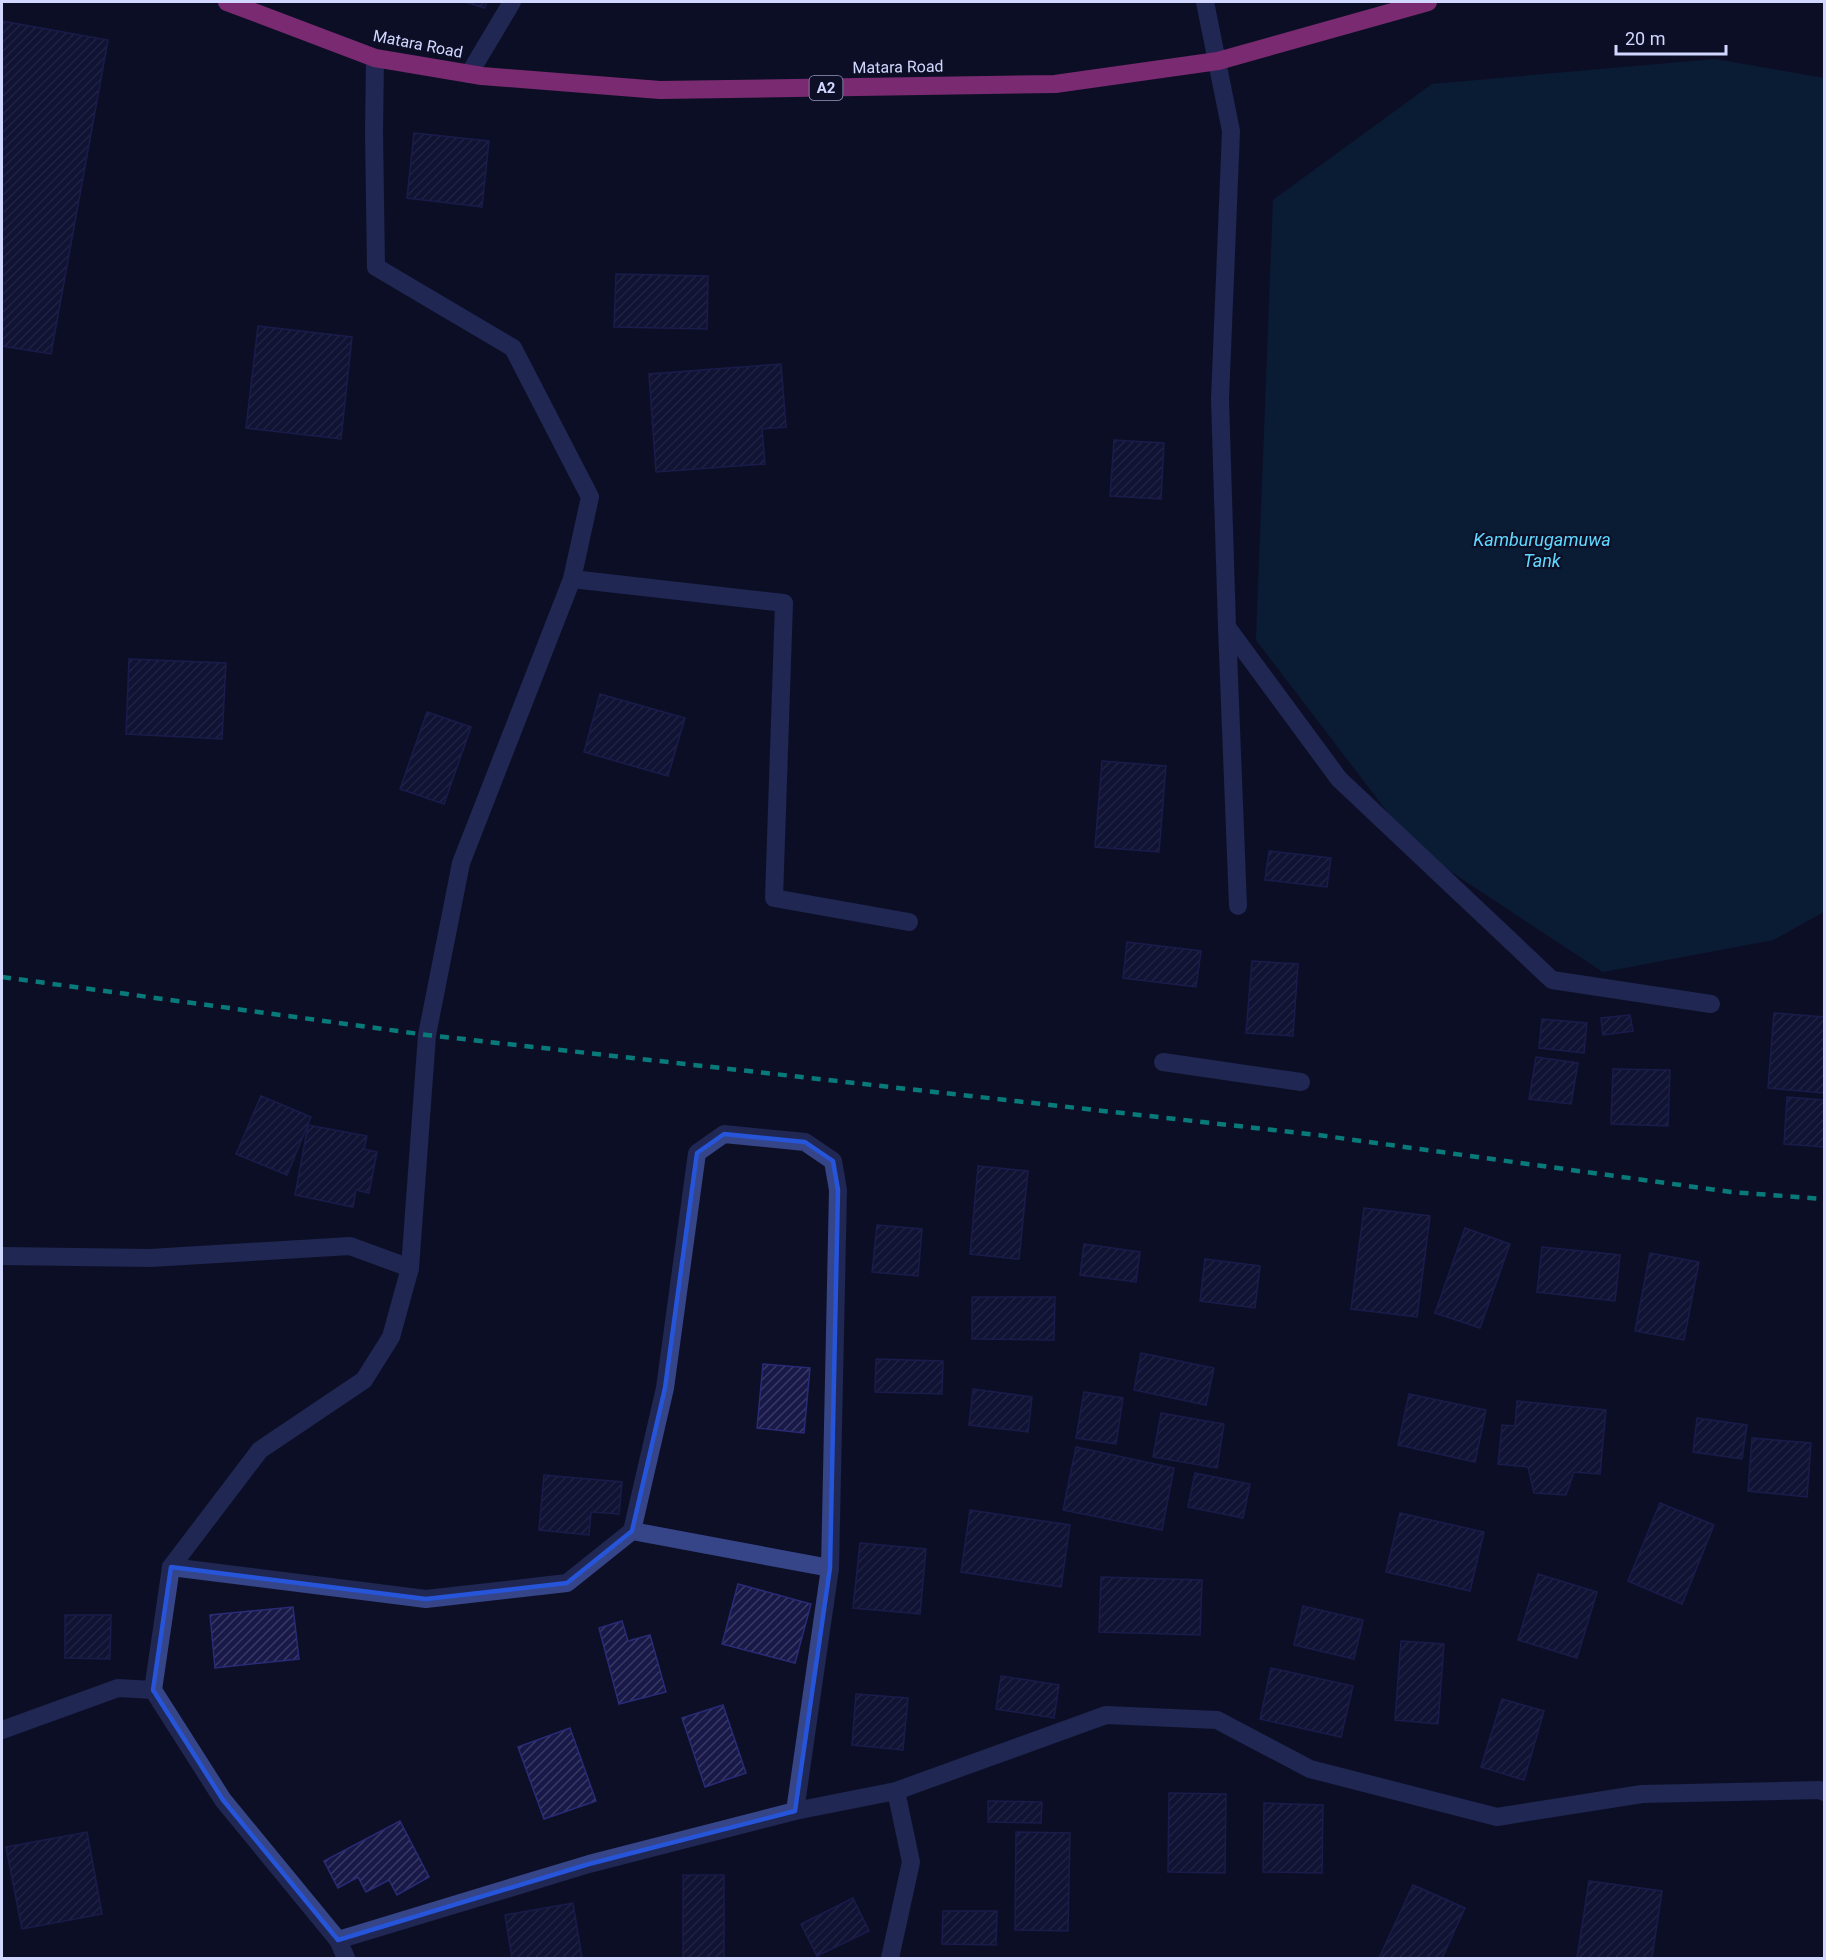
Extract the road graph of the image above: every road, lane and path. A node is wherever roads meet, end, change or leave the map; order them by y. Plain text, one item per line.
1 (227, 2) edge
2 (512, 2) edge
3 (1205, 2) edge
4 (1428, 2) edge
5 (375, 58) junction
6 (1218, 61) junction
7 (469, 74) junction
8 (573, 579) junction
9 (1227, 627) junction
10 (1238, 906) dead end
11 (909, 922) dead end
12 (1711, 1004) dead end
13 (1163, 1062) dead end
14 (1300, 1082) dead end
15 (2, 1256) edge
16 (410, 1268) junction
17 (632, 1531) junction
18 (171, 1567) junction
19 (830, 1568) junction
20 (153, 1690) junction
21 (2, 1730) edge
22 (896, 1791) junction
23 (1824, 1792) edge
24 (795, 1811) junction
25 (338, 1940) junction
26 (346, 1959) edge
27 (890, 1959) edge

1 - 5 highway, Matara Road / A2
2 - 7 street
3 - 6 street
4 - 6 highway, Matara Road / A2
5 - 7 highway, Matara Road / A2
5 - 8 street
6 - 7 highway, Matara Road / A2
6 - 9 street
8 - 11 street
8 - 16 street
9 - 10 street
9 - 12 street
13 - 14 street
15 - 16 street
16 - 18 street
17 - 18 street
17 - 19 street
17 - 19 street
18 - 20 street
19 - 24 street
20 - 21 street
20 - 25 street
22 - 23 street
22 - 24 street
22 - 27 street
24 - 25 street
25 - 26 street

